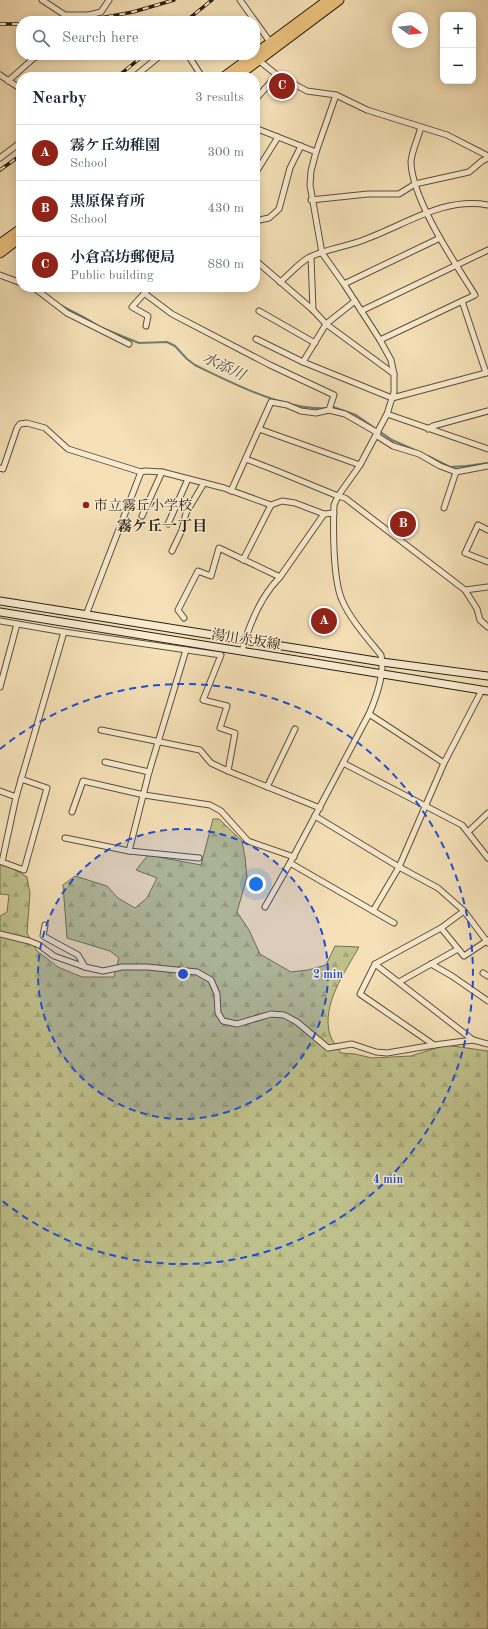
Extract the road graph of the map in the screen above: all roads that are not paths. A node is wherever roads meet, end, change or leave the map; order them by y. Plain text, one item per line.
1 (42, 0) edge
2 (109, 0) edge
3 (240, 0) edge
4 (328, 0) edge
5 (340, 0) edge
6 (89, 14) joint
7 (251, 16) edge
8 (260, 28) edge
9 (270, 42) junction
10 (260, 51) edge
11 (260, 53) edge
12 (32, 60) edge
13 (155, 60) edge
14 (191, 60) edge
15 (249, 60) edge
16 (251, 60) edge
17 (259, 60) edge
18 (18, 72) edge
19 (140, 72) edge
20 (199, 72) edge
21 (231, 72) edge
22 (241, 72) edge
23 (16, 74) edge
24 (0, 75) edge
25 (277, 76) junction
26 (8, 81) junction
27 (16, 86) edge
28 (260, 95) edge
29 (336, 95) junction
30 (422, 127) junction
31 (260, 130) edge
32 (278, 137) junction
33 (16, 146) edge
34 (301, 146) junction
35 (316, 152) junction
36 (488, 157) edge
37 (0, 158) edge
38 (260, 166) edge
39 (415, 184) junction
40 (311, 200) junction
41 (488, 205) edge
42 (427, 213) junction
43 (260, 220) edge
44 (16, 233) edge
45 (440, 238) junction
46 (16, 241) edge
47 (0, 244) edge
48 (488, 250) edge
49 (0, 253) edge
50 (322, 253) junction
51 (311, 257) junction
52 (260, 264) edge
53 (456, 265) junction
54 (0, 275) edge
55 (16, 281) edge
56 (280, 282) junction
57 (344, 284) junction
58 (39, 292) edge
59 (144, 293) joint
60 (355, 301) junction
61 (462, 301) junction
62 (313, 310) junction
63 (360, 310) junction
64 (259, 312) dead end
65 (326, 324) junction
66 (146, 326) dead end
67 (256, 339) dead end
68 (380, 340) junction
69 (315, 343) junction
70 (129, 344) dead end
71 (304, 362) junction
72 (487, 373) edge
73 (394, 374) junction
74 (392, 398) junction
75 (330, 410) junction
76 (488, 412) edge
77 (387, 414) junction
78 (259, 429) junction
79 (428, 429) junction
80 (377, 435) junction
81 (488, 449) edge
82 (246, 459) junction
83 (360, 465) junction
84 (488, 466) edge
85 (0, 468) edge
86 (141, 472) junction
87 (162, 472) junction
88 (456, 472) junction
89 (188, 479) junction
90 (204, 483) junction
91 (231, 491) junction
92 (338, 496) junction
93 (271, 505) junction
94 (444, 508) dead end
95 (334, 512) junction
96 (324, 514) junction
97 (142, 516) dead end
98 (168, 524) dead end
99 (488, 530) edge
100 (172, 551) dead end
101 (243, 560) junction
102 (488, 562) edge
103 (280, 577) junction
104 (488, 587) edge
105 (465, 590) junction
106 (0, 601) edge
107 (0, 612) edge
108 (86, 615) junction
109 (184, 618) dead end
110 (0, 621) edge
111 (17, 624) junction
112 (488, 627) edge
113 (64, 632) junction
114 (245, 640) junction
115 (186, 650) junction
116 (242, 651) junction
117 (382, 662) junction
118 (380, 673) junction
119 (488, 676) edge
120 (0, 687) edge
121 (485, 690) edge
122 (369, 714) junction
123 (295, 729) dead end
124 (101, 730) dead end
125 (158, 742) junction
126 (105, 762) dead end
127 (343, 763) junction
128 (444, 763) junction
129 (228, 771) junction
130 (149, 772) junction
131 (21, 779) junction
132 (267, 787) junction
133 (0, 791) edge
134 (144, 795) junction
135 (16, 796) junction
136 (426, 807) junction
137 (320, 808) junction
138 (72, 812) dead end
139 (488, 813) edge
140 (315, 816) junction
141 (468, 832) junction
142 (65, 838) dead end
143 (129, 851) junction
144 (294, 857) junction
145 (199, 858) dead end
146 (488, 858) edge
147 (290, 863) junction
148 (399, 867) junction
149 (265, 907) dead end
150 (464, 911) junction
151 (373, 912) junction
152 (394, 923) dead end
153 (45, 925) dead end
154 (441, 928) junction
155 (0, 934) edge
156 (488, 942) edge
157 (458, 949) junction
158 (375, 964) junction
159 (431, 964) junction
160 (85, 967) junction
161 (399, 982) junction
162 (488, 1001) edge
163 (473, 1040) junction
164 (488, 1044) edge
165 (434, 1045) junction

1 - 6 street
2 - 6 street
3 - 7 street
4 - 9 highway
5 - 11 highway
8 - 9 street
9 - 10 highway
12 - 18 street
13 - 19 street
14 - 20 street
15 - 21 highway
16 - 22 highway
17 - 25 street
23 - 26 street
24 - 26 street
25 - 28 street
25 - 29 street
26 - 27 street
29 - 30 street
29 - 35 street
30 - 36 street
30 - 39 street
31 - 32 street
32 - 34 street
32 - 38 street
33 - 37 street
34 - 35 street
34 - 43 street
35 - 40 street
36 - 39 street
39 - 40 street
39 - 42 street
40 - 50 street
41 - 42 street
42 - 45 street
42 - 50 street
44 - 47 highway
45 - 53 street
45 - 57 street
46 - 49 highway
48 - 53 street
50 - 51 street
50 - 57 street
51 - 56 street
51 - 62 street
52 - 56 street
53 - 61 street
53 - 63 street
54 - 55 street
56 - 62 street
57 - 60 street
58 - 70 street
59 - 66 street
59 - 75 street
60 - 63 street
60 - 65 street
61 - 68 street
61 - 72 street
62 - 65 street
63 - 68 street
64 - 69 street
65 - 69 street
65 - 73 street
67 - 71 street
68 - 73 street
69 - 71 street
71 - 74 street
72 - 74 street
73 - 74 street
74 - 77 street
75 - 78 street
75 - 80 street
76 - 79 street
77 - 79 street
77 - 80 street
78 - 82 street
78 - 83 street
79 - 81 street
80 - 83 street
80 - 88 street
82 - 91 street
82 - 92 street
83 - 92 street
84 - 88 street
85 - 86 street
86 - 87 street
86 - 108 street
87 - 89 street
87 - 97 street
88 - 94 street
89 - 90 street
89 - 98 street
90 - 91 street
90 - 100 street
91 - 93 street
92 - 95 street
92 - 105 street
93 - 96 street
93 - 101 street
95 - 96 street
95 - 117 street
96 - 103 street
99 - 102 street
101 - 103 street
101 - 109 street
103 - 114 street
104 - 105 street
105 - 112 street
106 - 108 main road, 湯川赤坂線
107 - 116 main road, 湯川赤坂線
108 - 114 main road, 湯川赤坂線
110 - 111 street
111 - 113 street
111 - 120 street
113 - 115 street
113 - 131 street
114 - 116 street
114 - 117 main road, 湯川赤坂線
115 - 125 street
115 - 129 street
116 - 118 main road, 湯川赤坂線
117 - 118 street
117 - 119 main road, 湯川赤坂線
118 - 121 main road, 湯川赤坂線
118 - 122 street
121 - 128 street
122 - 127 street
122 - 128 street
123 - 132 street
124 - 125 street
125 - 129 street
125 - 130 street
126 - 130 street
127 - 136 street
127 - 137 street
128 - 136 street
129 - 132 street
130 - 134 street
131 - 135 street
131 - 135 street
132 - 137 street
133 - 135 street
134 - 138 street
134 - 143 street
134 - 144 street
136 - 141 street
136 - 148 street
137 - 140 street
139 - 141 street
140 - 144 street
140 - 148 street
141 - 146 street
142 - 143 street
143 - 145 street
144 - 147 street
147 - 149 street
147 - 151 street
148 - 150 street
148 - 151 street
150 - 154 street
150 - 156 street
151 - 152 street
153 - 160 street
154 - 157 street
154 - 158 street
155 - 160 street
156 - 157 street
157 - 159 street
158 - 161 street
158 - 165 street
159 - 161 street
159 - 162 street
160 - 165 street
161 - 163 street
163 - 164 street
163 - 165 street

